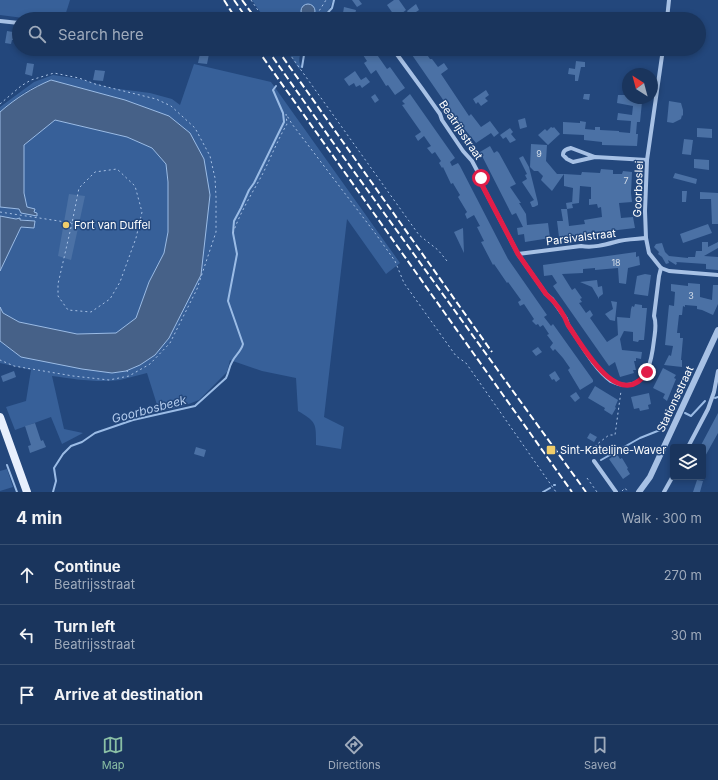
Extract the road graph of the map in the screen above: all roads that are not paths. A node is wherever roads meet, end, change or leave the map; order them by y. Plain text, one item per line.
1 (669, 0) edge
2 (668, 12) edge
3 (0, 21) edge
4 (12, 22) edge
5 (398, 56) edge
6 (662, 56) edge
7 (595, 157) junction
8 (647, 160) junction
9 (646, 238) junction
10 (518, 254) junction
11 (661, 268) junction
12 (718, 275) edge
13 (717, 334) edge
14 (718, 373) edge
15 (0, 417) edge
16 (690, 444) edge
17 (594, 461) dead end
18 (671, 480) edge
19 (27, 492) edge
20 (616, 492) edge
21 (639, 492) edge
22 (664, 492) edge

1 - 2 street
3 - 4 street
5 - 10 street, Beatrijsstraat
6 - 8 street, Goorboslei
7 - 7 street
7 - 8 street
8 - 9 street, Goorboslei
9 - 10 street, Parsivalstraat
9 - 11 street, Goorboslei
10 - 11 street, Beatrijsstraat
11 - 12 street
13 - 21 street, Stationsstraat
14 - 16 street
15 - 19 main road
17 - 20 street
18 - 22 street

